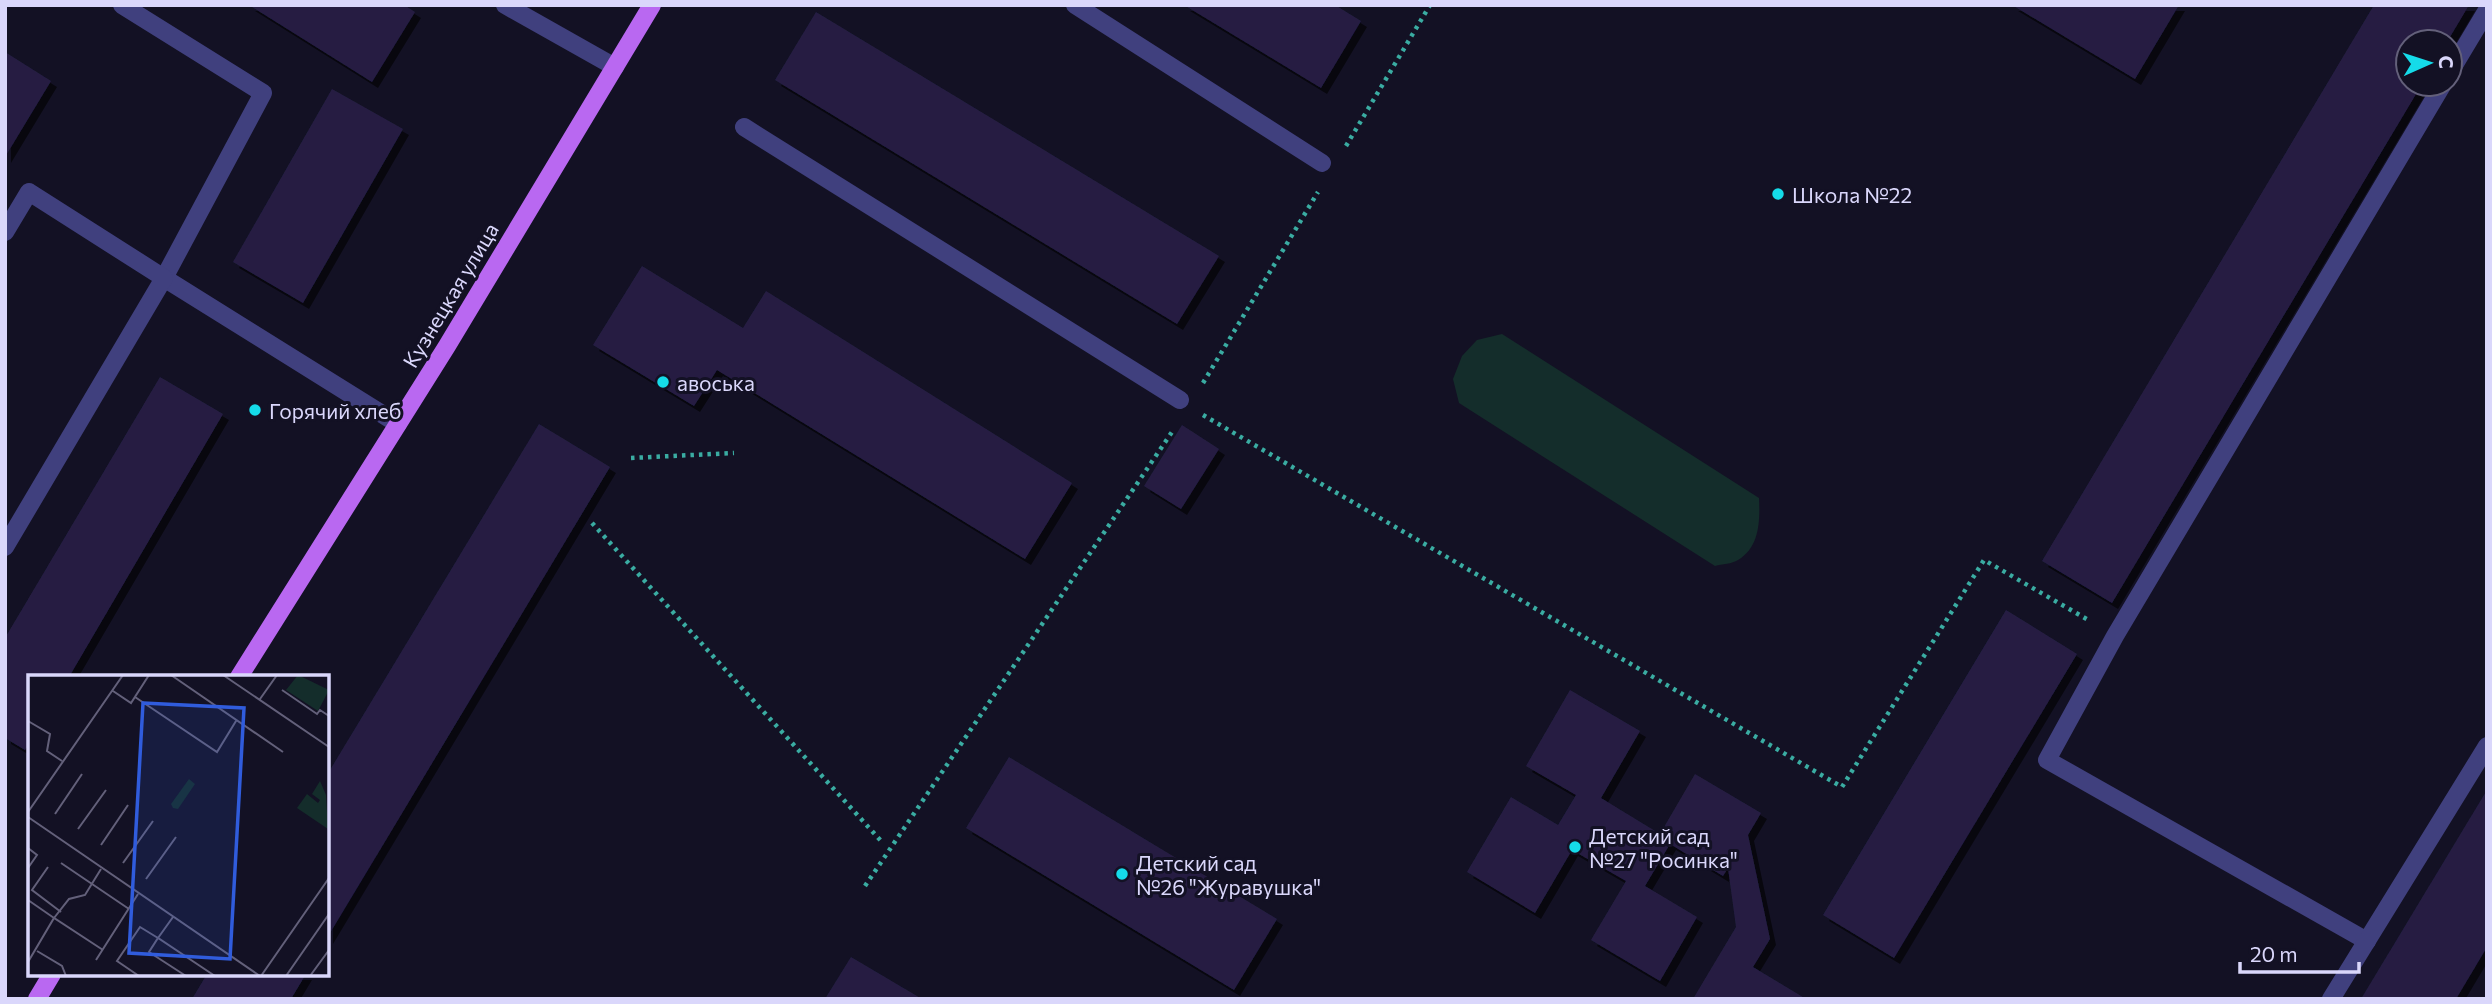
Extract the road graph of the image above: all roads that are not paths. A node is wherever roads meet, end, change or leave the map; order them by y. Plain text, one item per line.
1 (122, 5) edge
2 (505, 5) edge
3 (652, 5) edge
4 (1075, 5) edge
5 (2487, 10) edge
6 (2464, 49) edge
7 (615, 67) junction
8 (2435, 98) edge
9 (744, 127) dead end
10 (1322, 163) dead end
11 (5, 232) edge
12 (164, 278) junction
13 (1184, 403) road end
14 (398, 424) junction
15 (5, 547) edge
16 (240, 675) edge
17 (2487, 746) edge
18 (2367, 941) junction
19 (51, 976) edge
20 (37, 999) edge
21 (2331, 999) edge

1 - 12 lane
2 - 7 lane
3 - 7 main road, Кузнецкая улица
4 - 10 lane
5 - 6 lane
7 - 14 main road, Кузнецкая улица
8 - 18 lane
9 - 13 lane
11 - 12 lane
12 - 14 lane
12 - 15 lane
14 - 16 main road, Кузнецкая улица
17 - 18 lane
18 - 21 lane
19 - 20 main road

